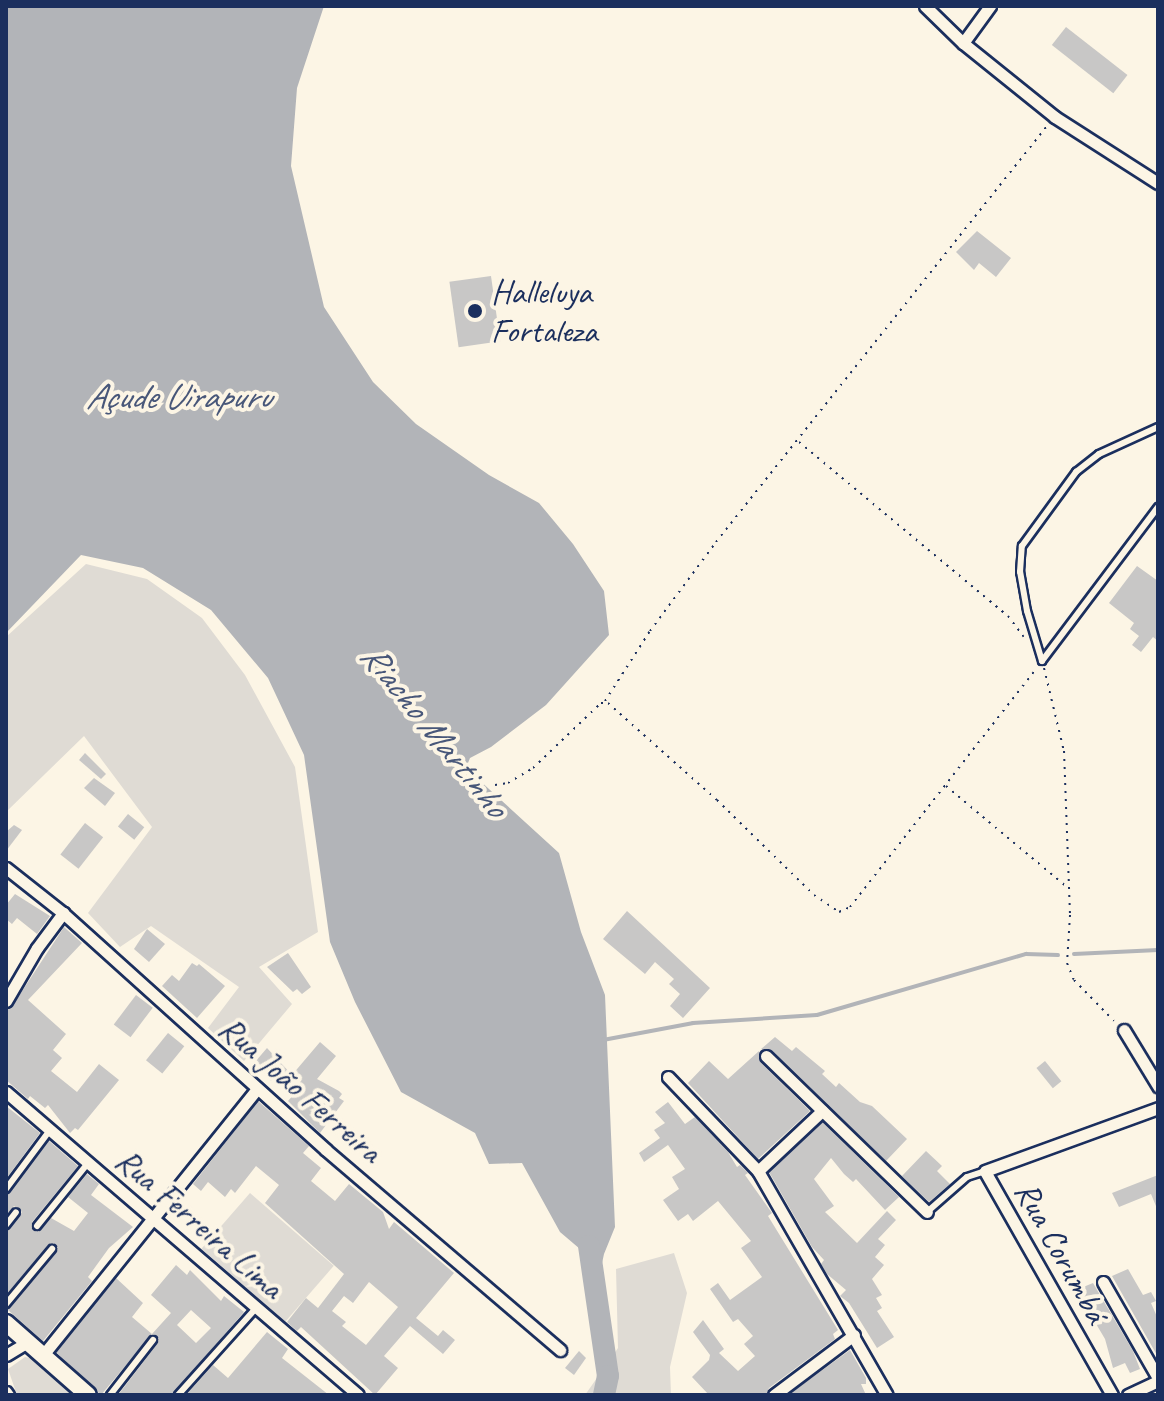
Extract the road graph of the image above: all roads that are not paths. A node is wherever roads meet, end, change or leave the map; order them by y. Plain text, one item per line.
1 (925, 6) edge
2 (990, 6) edge
3 (963, 43) junction
4 (1158, 183) edge
5 (1158, 427) edge
6 (1158, 507) edge
7 (6, 868) edge
8 (63, 913) junction
9 (6, 1001) edge
10 (1124, 1030) road end
11 (766, 1056) dead end
12 (668, 1077) dead end
13 (1158, 1086) edge
14 (257, 1089) junction
15 (6, 1092) edge
16 (1158, 1108) edge
17 (822, 1111) junction
18 (50, 1130) junction
19 (88, 1163) junction
20 (758, 1171) junction
21 (985, 1171) junction
22 (6, 1189) edge
23 (16, 1212) dead end
24 (927, 1212) joint
25 (153, 1220) junction
26 (6, 1225) edge
27 (37, 1226) dead end
28 (52, 1249) dead end
29 (1103, 1282) dead end
30 (6, 1304) edge
31 (256, 1308) junction
32 (6, 1323) edge
33 (854, 1335) junction
34 (153, 1340) dead end
35 (28, 1342) junction
36 (560, 1350) dead end
37 (6, 1355) edge
38 (43, 1355) junction
39 (1158, 1379) edge
40 (344, 1390) edge
41 (88, 1395) edge
42 (110, 1395) edge
43 (178, 1395) edge
44 (358, 1395) edge
45 (774, 1395) edge
46 (887, 1395) edge
47 (1112, 1395) edge
48 (1128, 1395) edge

1 - 3 street
2 - 3 street
3 - 4 street
5 - 6 lane
7 - 8 street, Rua João Ferreira
8 - 9 street
8 - 14 street, Rua João Ferreira
10 - 13 street
11 - 17 street
12 - 20 street
14 - 25 street
14 - 36 street, Rua João Ferreira
15 - 18 street, Rua Ferreira Lima
16 - 21 street, Rua Corumbá
17 - 20 street
17 - 24 street
18 - 19 street, Rua Ferreira Lima
18 - 22 lane
19 - 25 street, Rua Ferreira Lima
19 - 27 lane
20 - 33 street
21 - 24 lane
21 - 47 street, Rua Corumbá
23 - 26 lane
25 - 31 street, Rua Ferreira Lima
25 - 38 street
28 - 30 lane
29 - 39 street
31 - 40 street, Rua Ferreira Lima
31 - 43 lane
32 - 35 main road
33 - 45 street
33 - 46 street
34 - 42 lane
35 - 37 street
35 - 38 main road
38 - 41 main road
39 - 48 street
40 - 44 street, Rua Ferreira Lima

